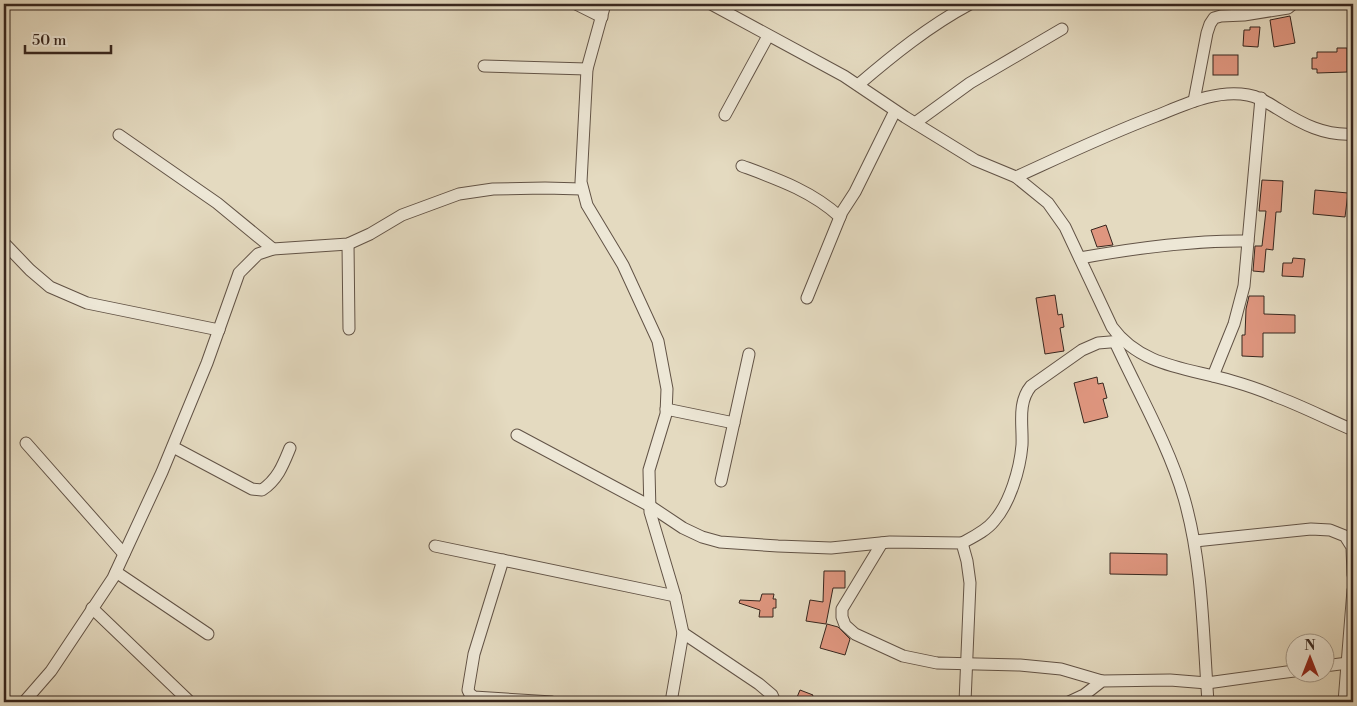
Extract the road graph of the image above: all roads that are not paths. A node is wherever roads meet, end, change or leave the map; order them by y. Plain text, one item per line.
1 (576, 4) edge
2 (605, 4) edge
3 (711, 4) edge
4 (970, 4) edge
5 (1293, 4) edge
6 (602, 17) junction
7 (1062, 29) dead end
8 (768, 36) junction
9 (484, 66) dead end
10 (588, 69) junction
11 (858, 85) junction
12 (1261, 98) junction
13 (1194, 101) junction
14 (895, 111) junction
15 (725, 115) dead end
16 (915, 123) junction
17 (1353, 134) edge
18 (119, 135) dead end
19 (742, 166) dead end
20 (1016, 177) junction
21 (582, 189) junction
22 (840, 217) junction
23 (1248, 241) junction
24 (348, 244) junction
25 (6, 245) dead end
26 (273, 249) junction
27 (1080, 258) junction
28 (807, 298) dead end
29 (349, 329) dead end
30 (218, 330) junction
31 (1119, 341) junction
32 (749, 354) dead end
33 (1213, 376) junction
34 (666, 409) junction
35 (734, 423) junction
36 (1353, 430) edge
37 (517, 435) dead end
38 (26, 443) dead end
39 (173, 447) junction
40 (290, 448) dead end
41 (721, 481) dead end
42 (650, 506) junction
43 (1195, 541) junction
44 (882, 543) junction
45 (962, 543) junction
46 (435, 546) dead end
47 (124, 554) junction
48 (504, 560) junction
49 (116, 572) junction
50 (1353, 575) edge
51 (1353, 590) edge
52 (675, 596) junction
53 (92, 608) junction
54 (683, 633) junction
55 (208, 634) dead end
56 (1348, 663) junction
57 (966, 664) junction
58 (1334, 665) edge
59 (1284, 672) edge
60 (1102, 681) junction
61 (1207, 683) junction
62 (24, 702) edge
63 (190, 702) edge
64 (552, 702) edge
65 (670, 702) edge
66 (775, 702) edge
67 (965, 702) edge
68 (1070, 702) edge
69 (1208, 702) edge
70 (1344, 702) edge

1 - 6 street
2 - 6 street
3 - 8 street
4 - 11 street
5 - 13 street
6 - 10 street
7 - 16 street
8 - 11 street
8 - 15 street
9 - 10 street
10 - 21 street
11 - 14 street
12 - 13 street
12 - 17 street
12 - 23 street
13 - 20 street
14 - 16 street
14 - 22 street
16 - 20 street
18 - 26 street
19 - 22 street
20 - 27 street
21 - 24 street
21 - 34 street
22 - 28 street
23 - 27 street
23 - 33 street
24 - 26 street
24 - 29 street
25 - 30 street
26 - 30 street
27 - 31 street
30 - 39 street
31 - 33 street
31 - 43 street
31 - 45 street
32 - 35 street
33 - 36 street
34 - 35 street
34 - 42 street
35 - 41 street
37 - 42 street
38 - 47 street
39 - 40 street
39 - 47 street
42 - 44 street
42 - 52 street
43 - 50 street
43 - 61 street
44 - 45 street
44 - 57 street
45 - 57 street
46 - 48 street
47 - 49 street
48 - 52 street
48 - 64 street
49 - 53 street
49 - 55 street
51 - 56 street
52 - 54 street
53 - 62 street
53 - 63 street
54 - 65 street
54 - 66 street
56 - 58 street
56 - 70 street
57 - 60 street
57 - 67 street
59 - 61 street
60 - 61 street
60 - 68 street
61 - 69 street

